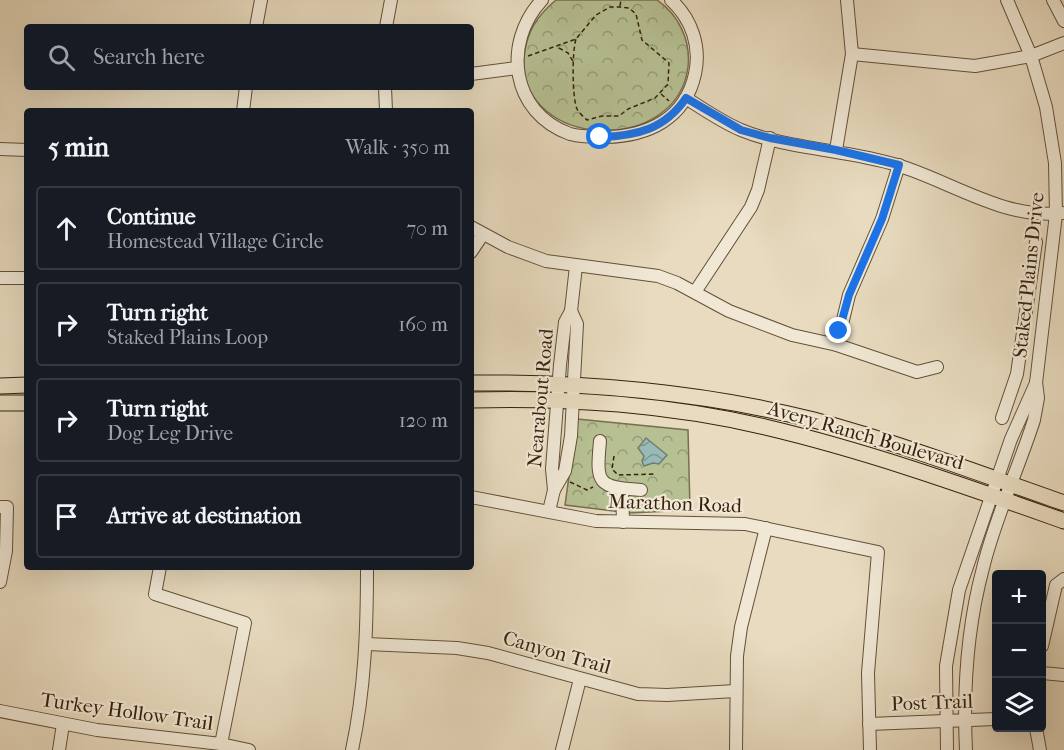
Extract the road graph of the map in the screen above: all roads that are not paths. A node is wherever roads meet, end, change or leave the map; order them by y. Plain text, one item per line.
1 (261, 0) edge
2 (391, 0) edge
3 (542, 0) edge
4 (671, 0) edge
5 (847, 0) edge
6 (1007, 0) edge
7 (1053, 0) edge
8 (1064, 21) edge
9 (257, 24) edge
10 (387, 24) edge
11 (1064, 43) edge
12 (852, 54) junction
13 (1031, 56) junction
14 (516, 68) junction
15 (474, 74) edge
16 (246, 90) edge
17 (385, 90) edge
18 (686, 98) junction
19 (243, 108) edge
20 (386, 108) edge
21 (770, 138) junction
22 (0, 149) edge
23 (24, 150) edge
24 (836, 150) junction
25 (899, 165) junction
26 (1060, 213) edge
27 (474, 229) edge
28 (483, 234) junction
29 (1036, 242) dead end
30 (474, 248) edge
31 (576, 266) junction
32 (0, 278) edge
33 (24, 278) edge
34 (695, 292) junction
35 (1026, 317) junction
36 (1044, 319) junction
37 (837, 345) junction
38 (937, 367) dead end
39 (474, 383) edge
40 (1036, 383) junction
41 (0, 386) edge
42 (24, 386) edge
43 (566, 393) junction
44 (474, 400) edge
45 (0, 403) edge
46 (24, 403) edge
47 (1002, 418) dead end
48 (600, 441) dead end
49 (997, 479) junction
50 (1012, 485) junction
51 (622, 489) junction
52 (641, 490) dead end
53 (474, 498) edge
54 (998, 498) junction
55 (1064, 503) edge
56 (4, 507) edge
57 (549, 511) junction
58 (1064, 521) edge
59 (623, 522) junction
60 (765, 528) junction
61 (159, 570) edge
62 (367, 570) edge
63 (1064, 579) edge
64 (0, 582) edge
65 (1046, 626) edge
66 (367, 644) junction
67 (1046, 673) edge
68 (1064, 675) edge
69 (580, 679) junction
70 (735, 691) junction
71 (0, 711) edge
72 (992, 718) edge
73 (965, 720) junction
74 (947, 721) junction
75 (63, 724) junction
76 (869, 724) junction
77 (1037, 732) edge
78 (221, 744) junction
79 (59, 750) edge
80 (249, 750) edge
81 (352, 750) edge
82 (562, 750) edge
83 (736, 750) edge
84 (870, 750) edge
85 (947, 750) edge
86 (966, 750) edge
87 (1040, 750) edge

1 - 9 street
2 - 10 street
3 - 14 street
4 - 18 street
5 - 12 street
6 - 13 street, Staked Plains Drive
7 - 8 street
11 - 13 street
12 - 13 street
12 - 24 street
13 - 26 street, Staked Plains Drive
14 - 15 street
14 - 18 street
16 - 19 street
17 - 20 street
18 - 21 street
21 - 24 street
21 - 34 street
22 - 23 street
24 - 25 street
25 - 26 street
25 - 37 street
26 - 36 street, Staked Plains Drive
27 - 28 street
28 - 30 street
28 - 31 street
29 - 35 street
31 - 34 street
31 - 43 street, Nearabout Road
32 - 33 street
34 - 37 street
35 - 36 street
35 - 47 street
36 - 40 street, Staked Plains Drive
37 - 38 street
39 - 43 main road, Avery Ranch Boulevard
40 - 49 street, Staked Plains Drive
40 - 50 street, Staked Plains Drive
41 - 42 main road
43 - 44 main road, Avery Ranch Boulevard
43 - 49 main road, Avery Ranch Boulevard
43 - 54 main road, Avery Ranch Boulevard
43 - 57 street, Nearabout Road
45 - 46 main road
48 - 51 street
49 - 50 main road, Avery Ranch Boulevard
49 - 54 street, Staked Plains Drive
50 - 54 street, Staked Plains Drive
50 - 55 main road, Avery Ranch Boulevard
51 - 52 street
51 - 59 street
53 - 57 street, Marathon Road
54 - 58 main road, Avery Ranch Boulevard
54 - 73 street, Staked Plains Drive
54 - 74 street, Staked Plains Drive
56 - 64 street
57 - 59 street, Marathon Road
59 - 60 street, Marathon Road
60 - 70 street
60 - 76 street, Marathon Road
61 - 78 street
62 - 66 street
63 - 65 street
66 - 69 street, Canyon Trail
66 - 81 street
67 - 68 street
69 - 70 street, Canyon Trail
69 - 82 street
70 - 83 street
71 - 75 street, Turkey Hollow Trail
72 - 73 street, Post Trail
73 - 74 street, Post Trail
73 - 86 street, Staked Plains Drive
74 - 76 street, Post Trail
74 - 85 street, Staked Plains Drive
75 - 78 street, Turkey Hollow Trail
75 - 79 street
76 - 84 street
77 - 87 street
78 - 80 street, Turkey Hollow Trail

